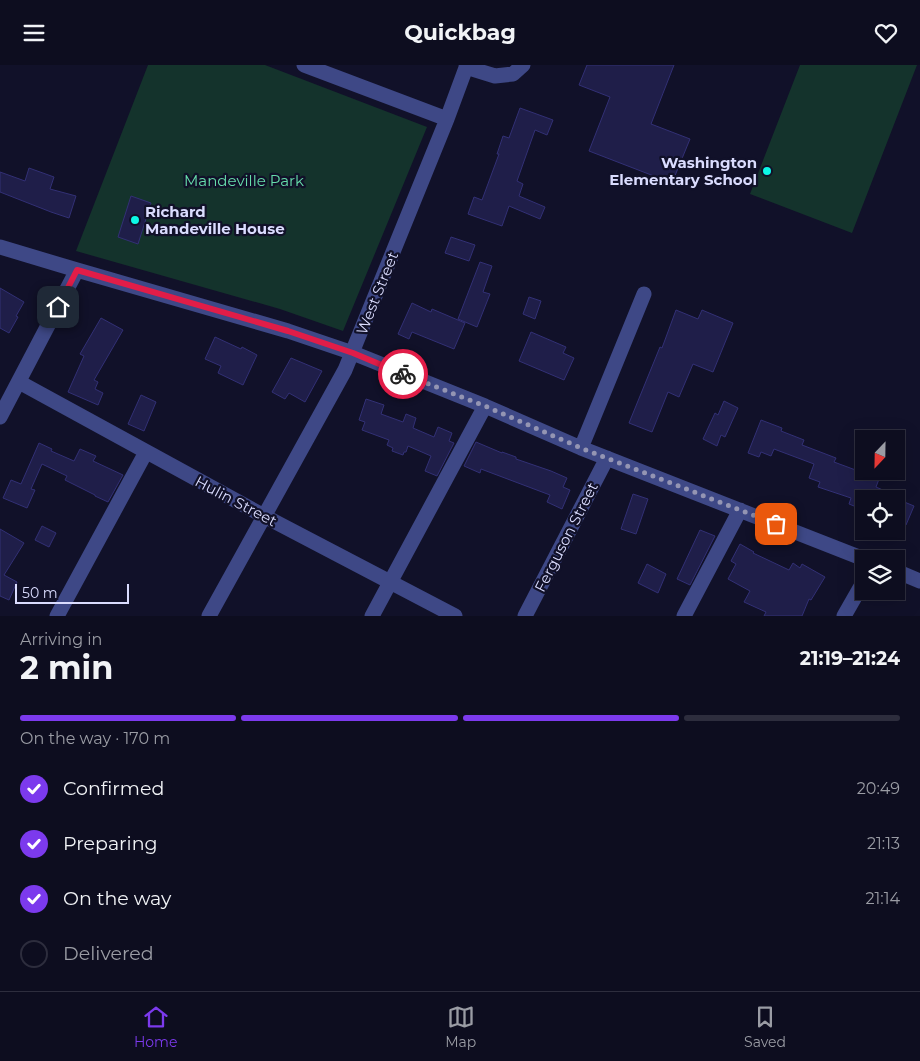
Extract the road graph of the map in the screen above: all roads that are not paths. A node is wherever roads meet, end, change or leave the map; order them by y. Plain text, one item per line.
1 (304, 65) edge
2 (523, 65) edge
3 (467, 66) edge
4 (447, 119) junction
5 (0, 247) edge
6 (77, 270) junction
7 (644, 294) dead end
8 (353, 353) junction
9 (19, 382) junction
10 (485, 406) junction
11 (0, 417) edge
12 (581, 448) junction
13 (146, 452) junction
14 (607, 458) junction
15 (740, 510) junction
16 (264, 516) junction
17 (855, 555) edge
18 (905, 575) edge
19 (920, 581) edge
20 (390, 582) junction
21 (855, 597) edge
22 (57, 616) edge
23 (209, 616) edge
24 (372, 616) edge
25 (455, 616) edge
26 (525, 616) edge
27 (684, 616) edge
28 (844, 616) edge

1 - 4 street
2 - 3 street
3 - 4 street, West Street
4 - 8 street, West Street
5 - 6 street
6 - 8 street
6 - 9 street
7 - 12 street
8 - 10 street
8 - 16 street, West Street
9 - 11 street
9 - 13 street, Hulin Street
10 - 12 street
10 - 20 street
12 - 14 street
13 - 16 street, Hulin Street
13 - 22 street
14 - 15 street
14 - 26 street, Ferguson Street
15 - 17 street
15 - 27 street
16 - 20 street, Hulin Street
16 - 23 street, West Street
18 - 19 street
20 - 24 street
20 - 25 street, Hulin Street
21 - 28 street

